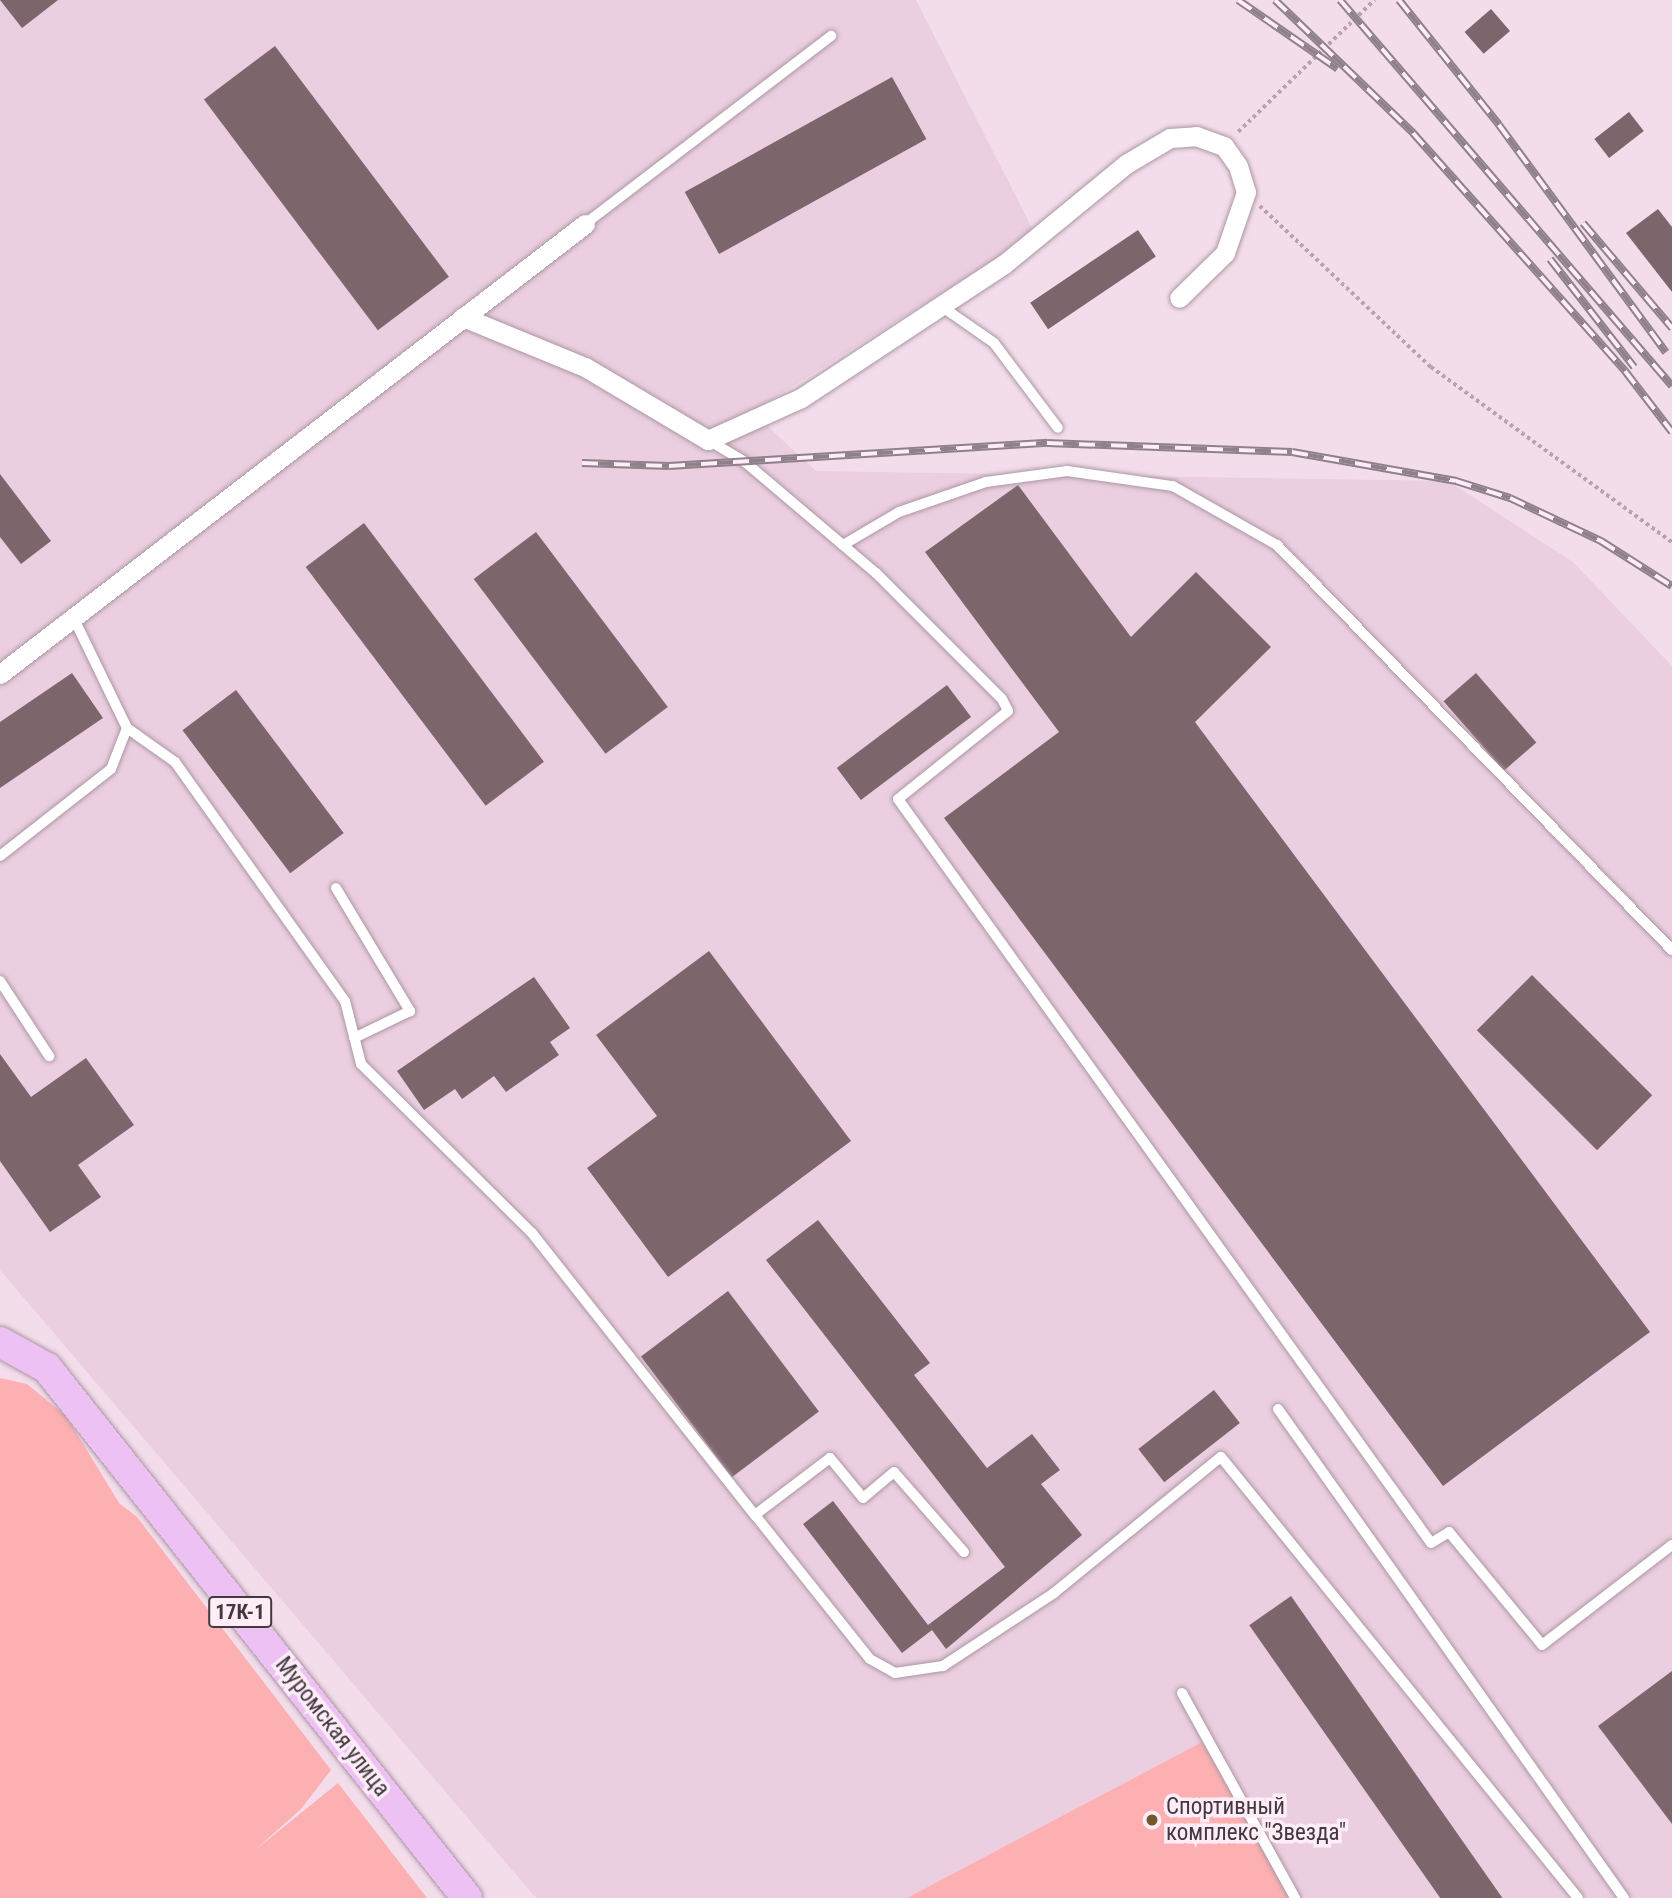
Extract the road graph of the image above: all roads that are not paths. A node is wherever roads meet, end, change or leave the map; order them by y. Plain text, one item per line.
1 (831, 36) dead end
2 (584, 224) joint
3 (1179, 298) dead end
4 (941, 306) junction
5 (463, 317) junction
6 (1058, 428) dead end
7 (708, 440) junction
8 (843, 545) junction
9 (73, 617) junction
10 (0, 674) edge
11 (127, 728) junction
12 (0, 856) edge
13 (336, 888) dead end
14 (1672, 950) edge
15 (0, 981) edge
16 (354, 1038) junction
17 (49, 1056) dead end
18 (0, 1342) edge
19 (1278, 1409) dead end
20 (755, 1515) junction
21 (1672, 1545) edge
22 (964, 1552) dead end
23 (1182, 1693) dead end
24 (467, 1898) edge
25 (1295, 1898) edge
26 (1578, 1898) edge
27 (1624, 1898) edge

1 - 2 lane
2 - 5 street
3 - 4 street
4 - 6 lane
4 - 7 street
5 - 7 street
5 - 9 street
7 - 8 lane
8 - 14 lane
8 - 21 lane
9 - 10 street
9 - 11 lane
11 - 12 lane
11 - 16 lane
13 - 16 lane
15 - 17 lane
16 - 20 lane
18 - 24 main road, Муромская улица / 17К-1
19 - 27 lane
20 - 22 lane
20 - 26 lane
23 - 25 lane

